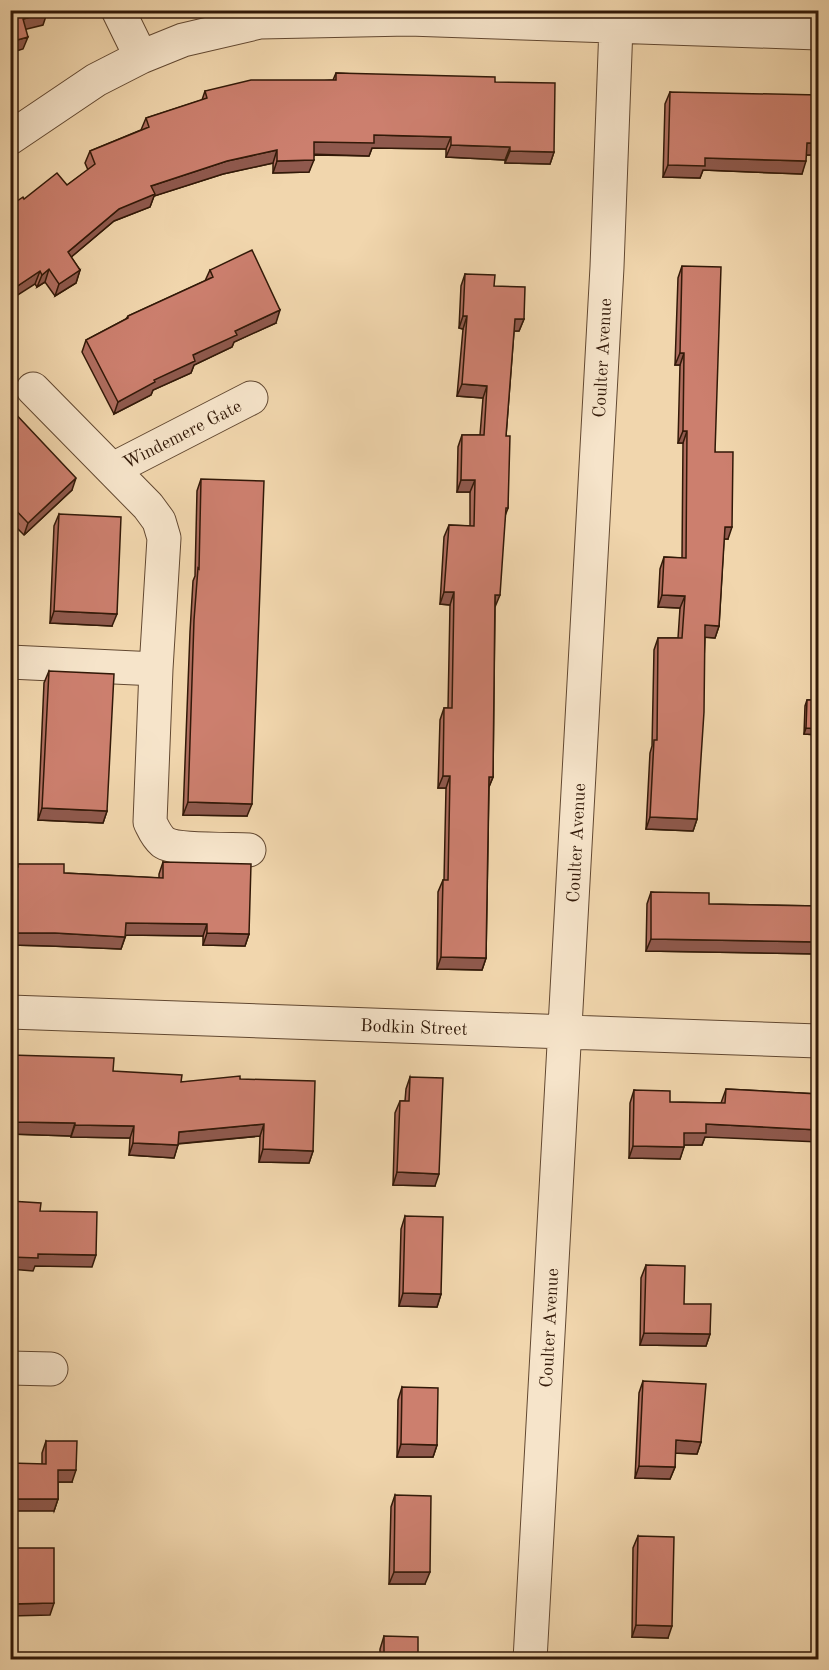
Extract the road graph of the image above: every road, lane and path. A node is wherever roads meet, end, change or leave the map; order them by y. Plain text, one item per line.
1 (118, 10) edge
2 (410, 15) edge
3 (786, 21) edge
4 (616, 26) junction
5 (819, 33) edge
6 (141, 57) junction
7 (10, 138) edge
8 (33, 389) dead end
9 (251, 398) dead end
10 (114, 469) junction
11 (10, 662) edge
12 (156, 669) junction
13 (249, 850) dead end
14 (10, 1012) edge
15 (565, 1033) junction
16 (819, 1041) edge
17 (10, 1368) edge
18 (51, 1369) dead end
19 (530, 1659) edge

1 - 6 street
2 - 4 street
2 - 6 street
3 - 4 street
3 - 5 street
4 - 15 street, Coulter Avenue
6 - 7 street
8 - 10 street, Windemere Gate
9 - 10 street, Windemere Gate
10 - 12 street, Windemere Gate
11 - 12 street
12 - 13 street, Windemere Gate
14 - 15 street, Bodkin Street
15 - 16 street, Bodkin Street
15 - 19 street, Coulter Avenue
17 - 18 street

